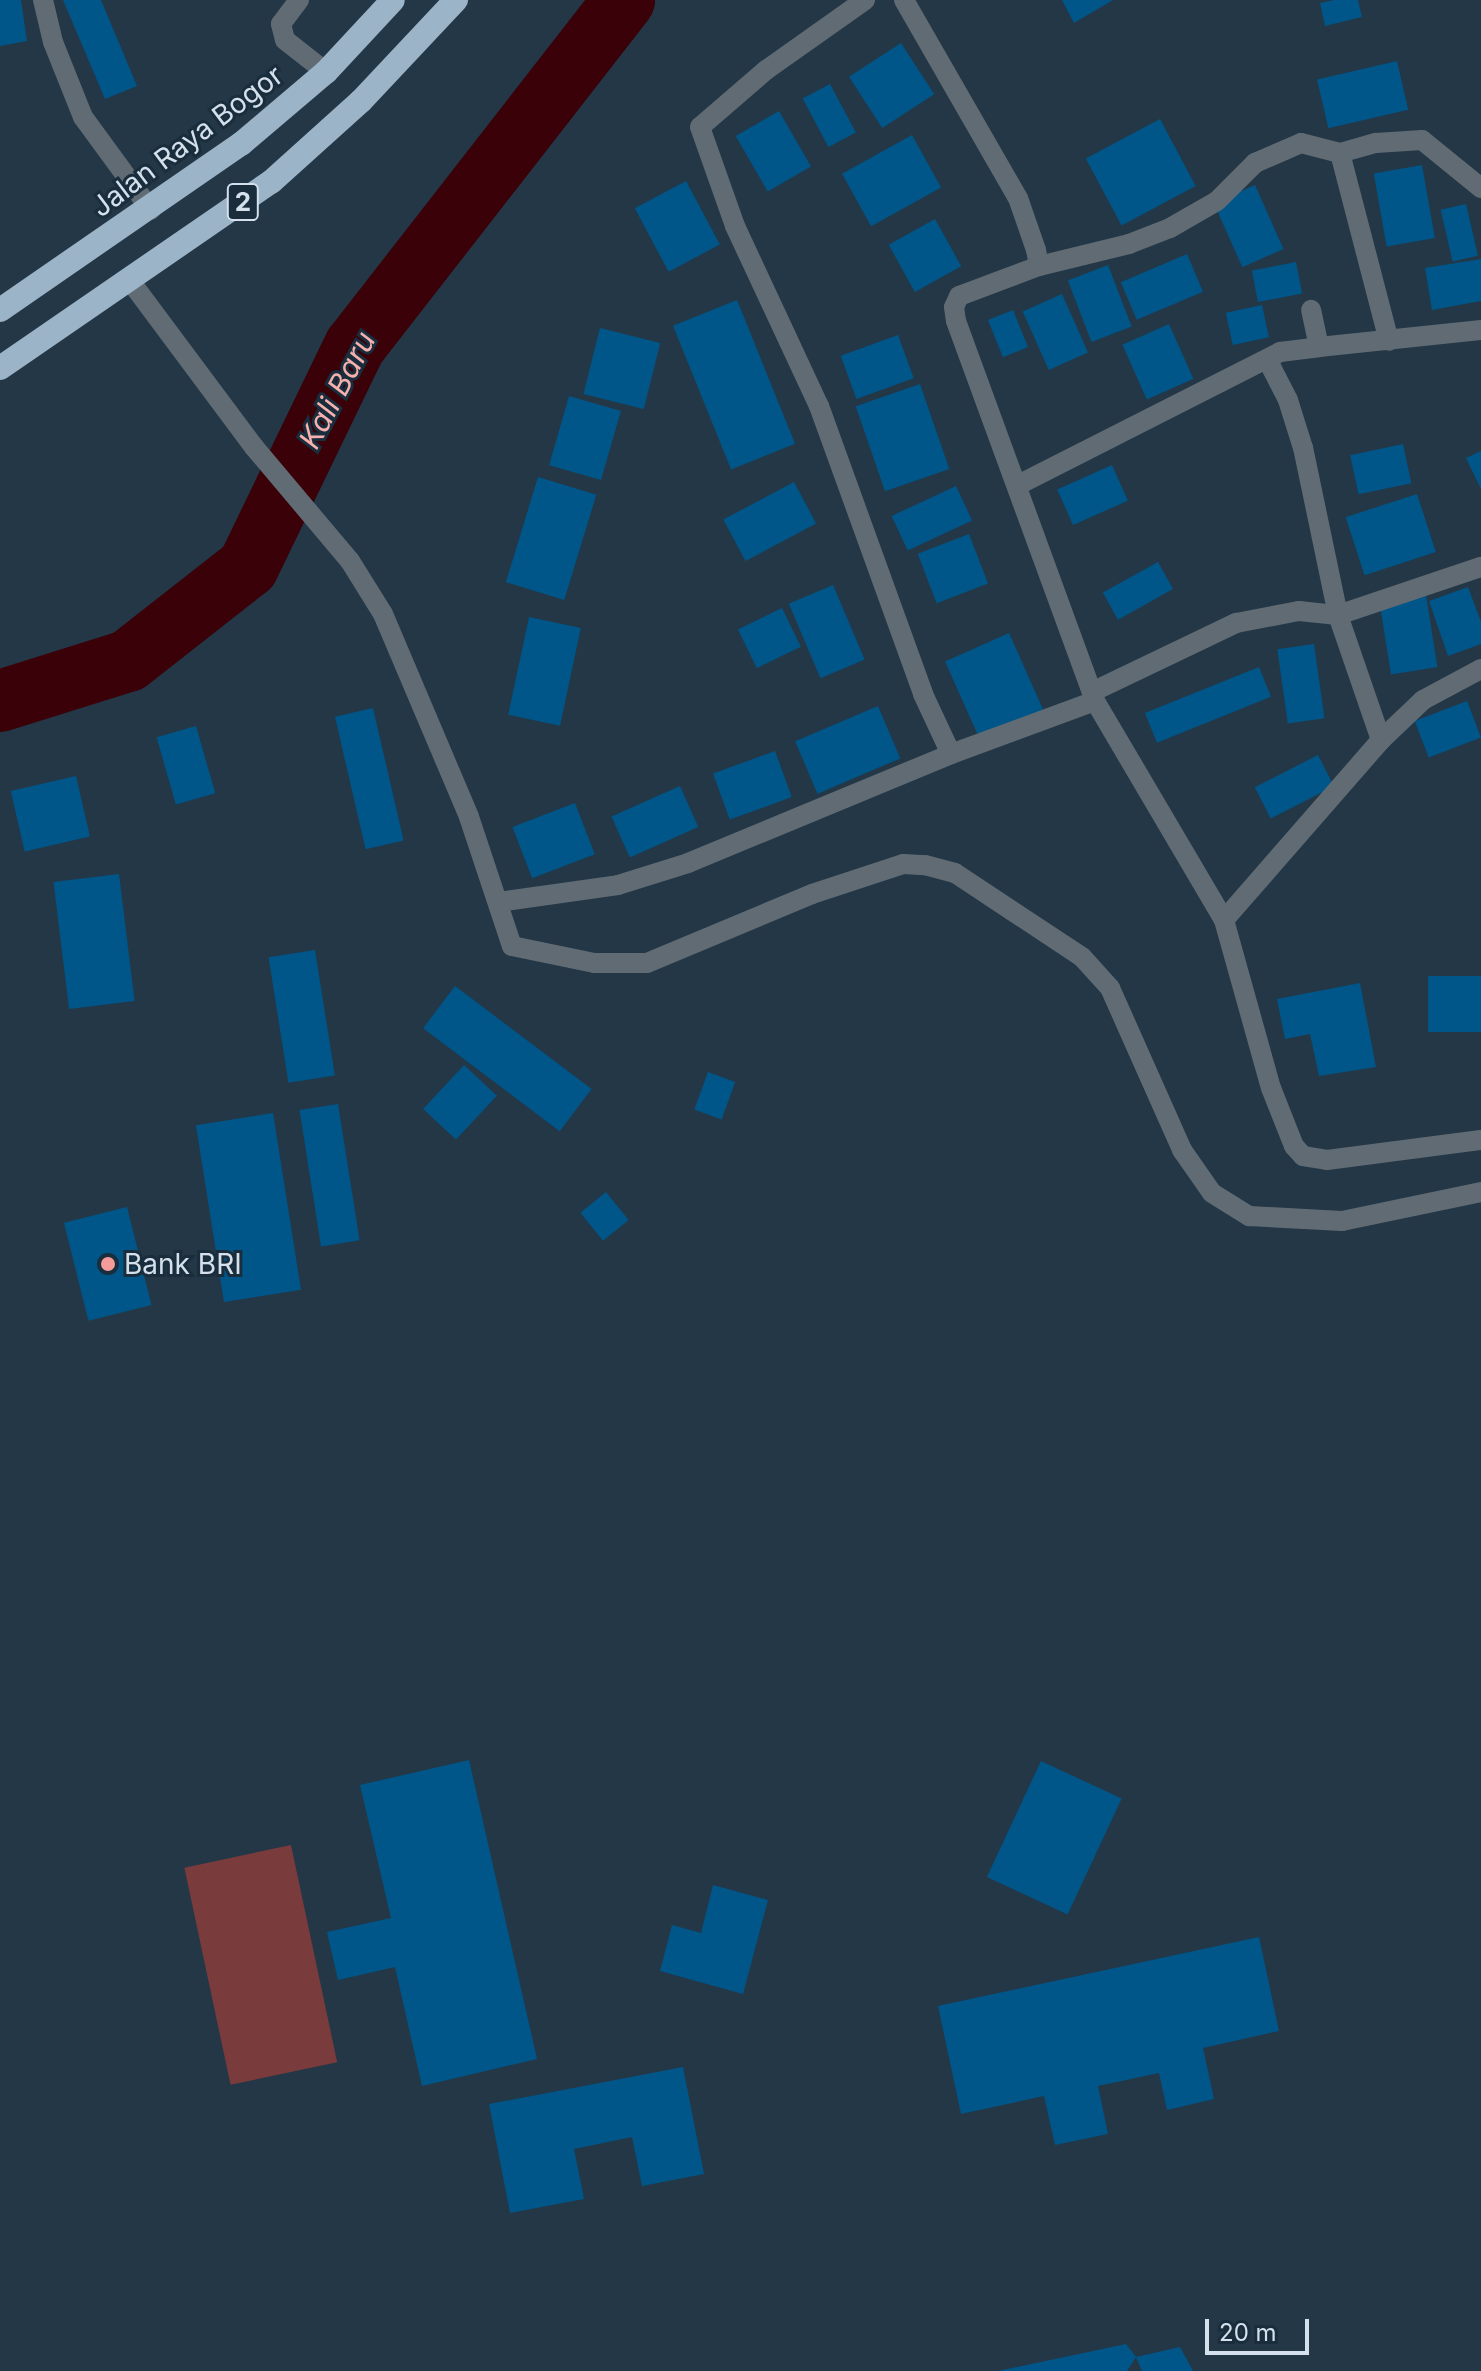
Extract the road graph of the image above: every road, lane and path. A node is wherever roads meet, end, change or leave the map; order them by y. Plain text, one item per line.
1 (43, 0) edge
2 (299, 0) edge
3 (393, 0) edge
4 (456, 0) edge
5 (865, 0) edge
6 (904, 0) edge
7 (326, 72) junction
8 (1340, 153) junction
9 (1481, 188) edge
10 (151, 210) junction
11 (1039, 266) junction
12 (131, 282) junction
13 (0, 310) edge
14 (1311, 310) dead end
15 (1481, 330) edge
16 (1389, 341) junction
17 (1319, 347) junction
18 (1267, 359) junction
19 (0, 368) edge
20 (1020, 484) junction
21 (1481, 567) edge
22 (1338, 615) junction
23 (1481, 669) edge
24 (1093, 696) junction
25 (1381, 740) junction
26 (951, 754) junction
27 (499, 902) junction
28 (1224, 920) junction
29 (1481, 1140) edge
30 (1481, 1192) edge

1 - 10 street
2 - 7 street
3 - 7 highway, Jalan Raya Bogor / 2
4 - 12 highway, 2
5 - 26 street
6 - 11 street
7 - 10 highway, Jalan Raya Bogor / 2
8 - 9 street
8 - 11 street
8 - 16 street
10 - 13 highway, Jalan Raya Bogor / 2
11 - 20 street
12 - 19 highway, 2
12 - 27 street
14 - 17 street
15 - 16 street
16 - 17 street
17 - 18 street
18 - 20 street
18 - 22 street
20 - 24 street
21 - 22 street
22 - 24 street
22 - 25 street
23 - 25 street
24 - 26 street
24 - 28 street
25 - 28 street
26 - 27 street
27 - 30 street
28 - 29 street

